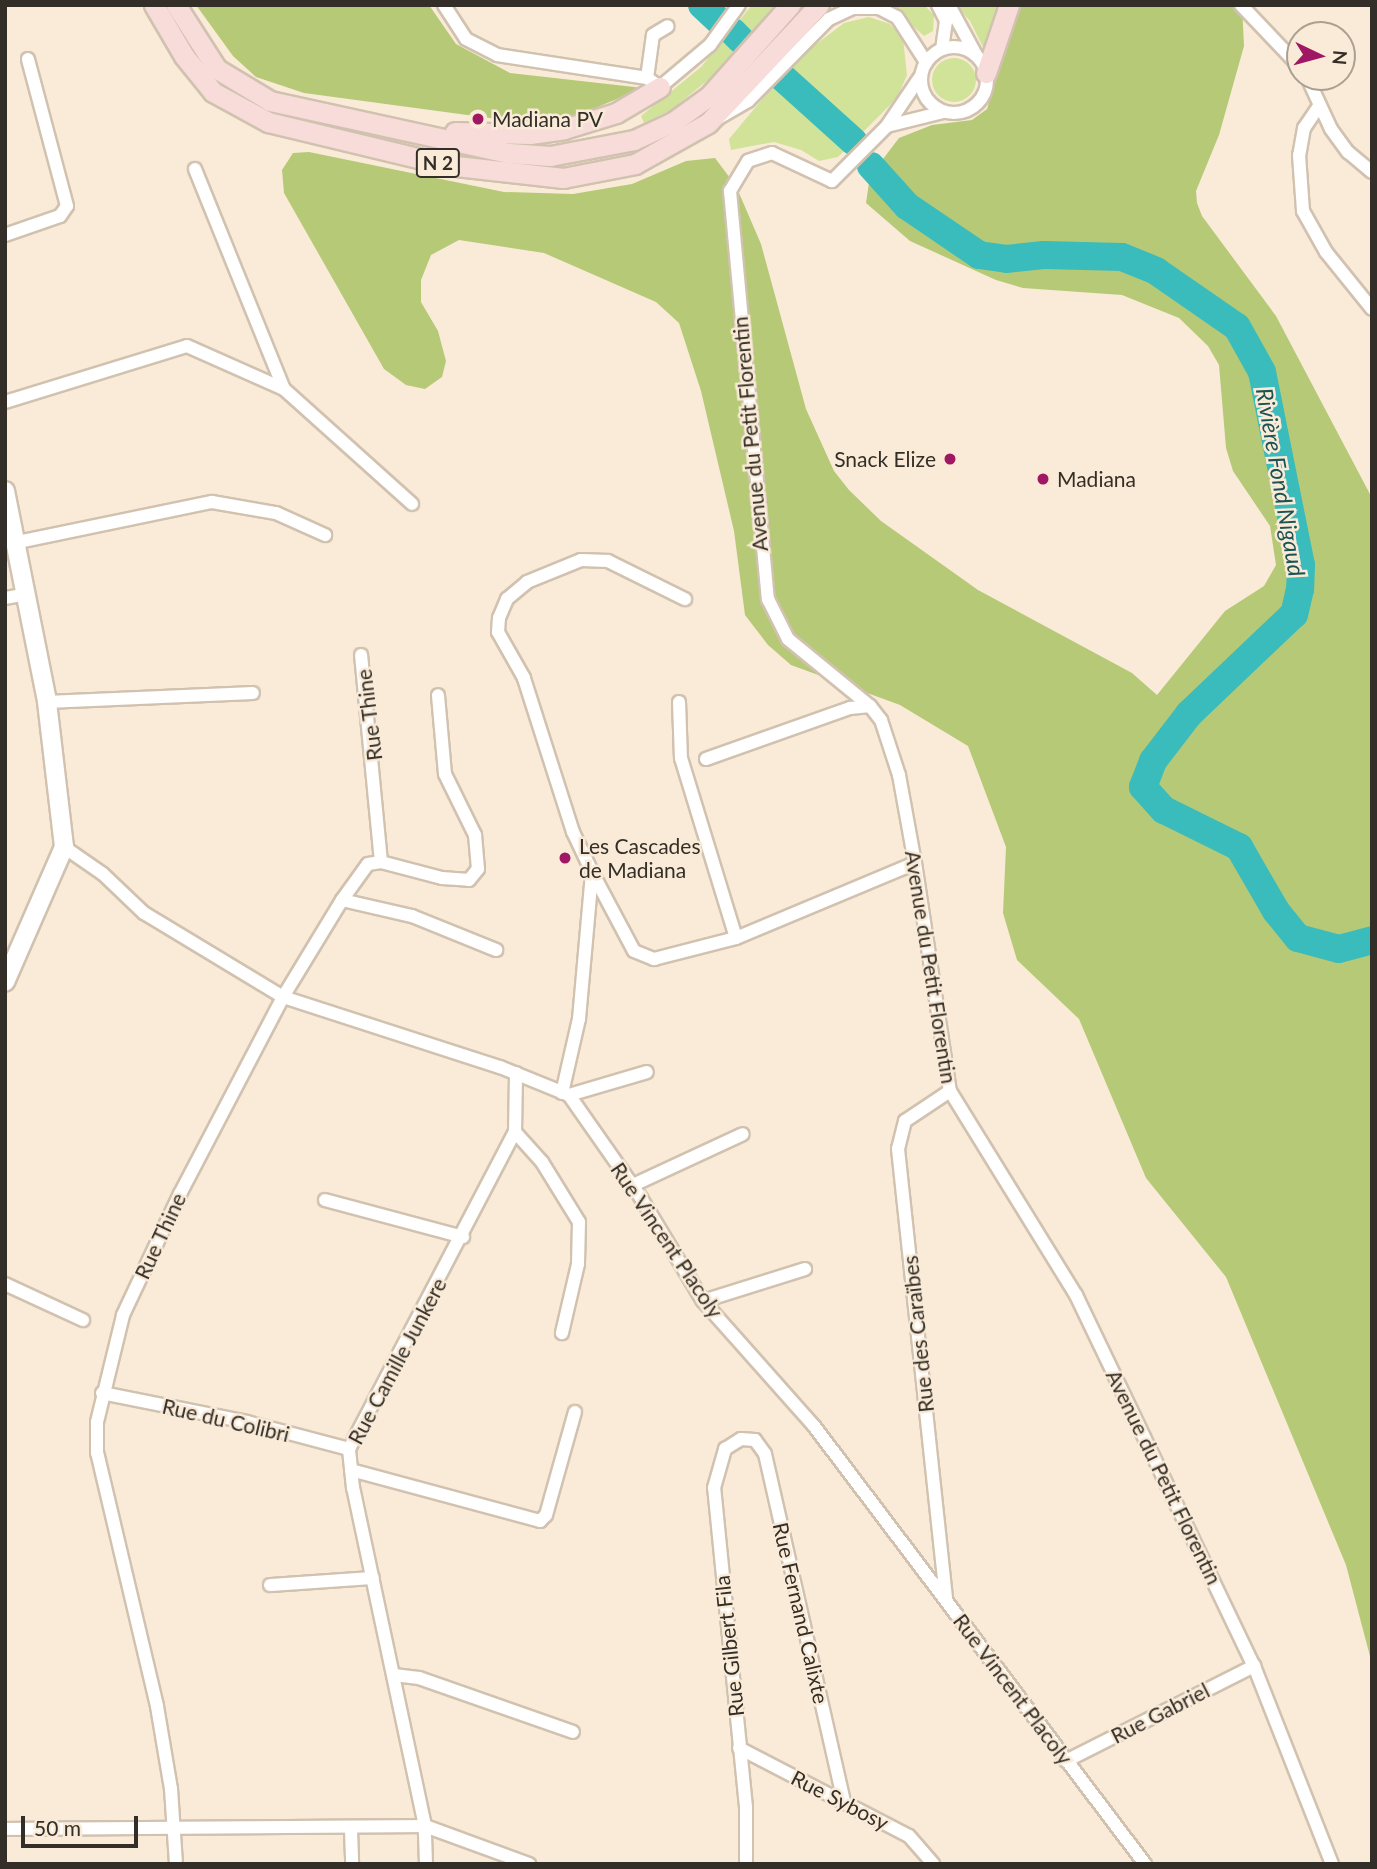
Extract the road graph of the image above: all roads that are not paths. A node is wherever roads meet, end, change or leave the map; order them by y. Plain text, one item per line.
1 (155, 5) edge
2 (176, 5) edge
3 (444, 5) edge
4 (790, 5) edge
5 (819, 5) edge
6 (938, 5) edge
7 (949, 5) edge
8 (1009, 5) edge
9 (1241, 5) edge
10 (736, 10) edge
11 (668, 26) dead end
12 (942, 48) junction
13 (1286, 52) edge
14 (786, 53) junction
15 (976, 55) junction
16 (28, 59) dead end
17 (926, 62) junction
18 (986, 73) junction
19 (920, 77) junction
20 (653, 82) junction
21 (1313, 91) edge
22 (1319, 106) junction
23 (943, 112) junction
24 (887, 126) junction
25 (409, 131) junction
26 (195, 169) dead end
27 (1372, 172) edge
28 (5, 235) edge
29 (1372, 309) edge
30 (284, 389) junction
31 (5, 402) edge
32 (5, 491) edge
33 (412, 504) dead end
34 (325, 535) dead end
35 (18, 542) junction
36 (28, 594) junction
37 (5, 598) edge
38 (685, 599) dead end
39 (361, 655) dead end
40 (253, 693) dead end
41 (438, 695) dead end
42 (47, 702) junction
43 (679, 702) dead end
44 (870, 706) junction
45 (706, 759) dead end
46 (64, 847) junction
47 (382, 862) junction
48 (915, 863) junction
49 (592, 872) junction
50 (342, 900) junction
51 (736, 938) junction
52 (496, 950) dead end
53 (5, 982) edge
54 (283, 997) junction
55 (647, 1072) dead end
56 (516, 1073) junction
57 (950, 1091) junction
58 (566, 1094) junction
59 (515, 1132) junction
60 (743, 1134) dead end
61 (631, 1186) junction
62 (325, 1200) dead end
63 (463, 1237) junction
64 (805, 1269) dead end
65 (5, 1284) edge
66 (703, 1301) junction
67 (83, 1320) dead end
68 (562, 1334) dead end
69 (102, 1393) junction
70 (575, 1412) dead end
71 (740, 1439) joint
72 (349, 1449) junction
73 (351, 1470) junction
74 (373, 1578) junction
75 (270, 1586) dead end
76 (947, 1601) junction
77 (1254, 1666) junction
78 (394, 1675) junction
79 (572, 1732) dead end
80 (739, 1748) junction
81 (1066, 1761) junction
82 (844, 1802) junction
83 (425, 1826) junction
84 (5, 1829) edge
85 (175, 1830) junction
86 (351, 1830) junction
87 (176, 1864) edge
88 (352, 1864) edge
89 (426, 1864) edge
90 (529, 1864) edge
91 (746, 1864) edge
92 (933, 1864) edge
93 (1145, 1864) edge
94 (1332, 1864) edge

1 - 14 main road, N 2
2 - 25 main road, N 2
3 - 20 street
4 - 25 main road, N 2
5 - 14 main road, N 2
6 - 12 street
7 - 15 street
8 - 18 main road
9 - 13 street
10 - 20 street
11 - 20 street
12 - 15 street
12 - 17 street
14 - 17 street
15 - 18 street
16 - 28 street
17 - 19 street
18 - 23 street
19 - 23 street
19 - 24 street
20 - 25 main road
21 - 22 street
22 - 27 street
22 - 29 street
23 - 24 street
24 - 44 street, Avenue du Petit Florentin
26 - 30 street
30 - 31 street
30 - 33 street
32 - 35 main road
34 - 35 street
35 - 36 main road
36 - 37 street
36 - 42 main road
38 - 49 street
39 - 47 street, Rue Thine
40 - 42 street
41 - 47 street
42 - 46 main road
43 - 51 street
44 - 45 street
44 - 48 street, Avenue du Petit Florentin
46 - 53 main road
46 - 54 street
47 - 50 street, Rue Thine
48 - 51 street
48 - 57 street, Avenue du Petit Florentin
49 - 51 street
49 - 58 street
50 - 52 street
50 - 54 street, Rue Thine
54 - 56 street
54 - 69 street, Rue Thine
55 - 58 street
56 - 58 street
56 - 59 street, Rue Camille Junkere
57 - 76 street, Rue des Caraïbes
57 - 77 street, Avenue du Petit Florentin
58 - 61 street, Rue Vincent Placoly
59 - 63 street, Rue Camille Junkere
59 - 68 street
60 - 61 street
61 - 66 street, Rue Vincent Placoly
62 - 63 street
63 - 72 street, Rue Camille Junkere
64 - 66 street
65 - 67 street
66 - 76 street, Rue Vincent Placoly
69 - 72 street, Rue du Colibri
69 - 85 street, Rue Thine
70 - 73 street
71 - 80 street, Rue Gilbert Fila
71 - 82 street, Rue Fernand Calixte
72 - 73 street, Rue Camille Junkere
73 - 74 street, Rue Camille Junkere
74 - 75 street
74 - 78 street, Rue Camille Junkere
76 - 81 street, Rue Vincent Placoly
77 - 81 street, Rue Gabriel
77 - 94 street, Avenue du Petit Florentin
78 - 79 street
78 - 83 street, Rue Camille Junkere
80 - 82 street, Rue Sybosy
80 - 91 street, Rue Gilbert Fila
81 - 93 street, Rue Vincent Placoly
82 - 92 street, Rue Sybosy
83 - 86 street
83 - 89 street, Rue Camille Junkere
83 - 90 street
84 - 85 street
85 - 86 street
85 - 87 street, Rue Thine
86 - 88 street

